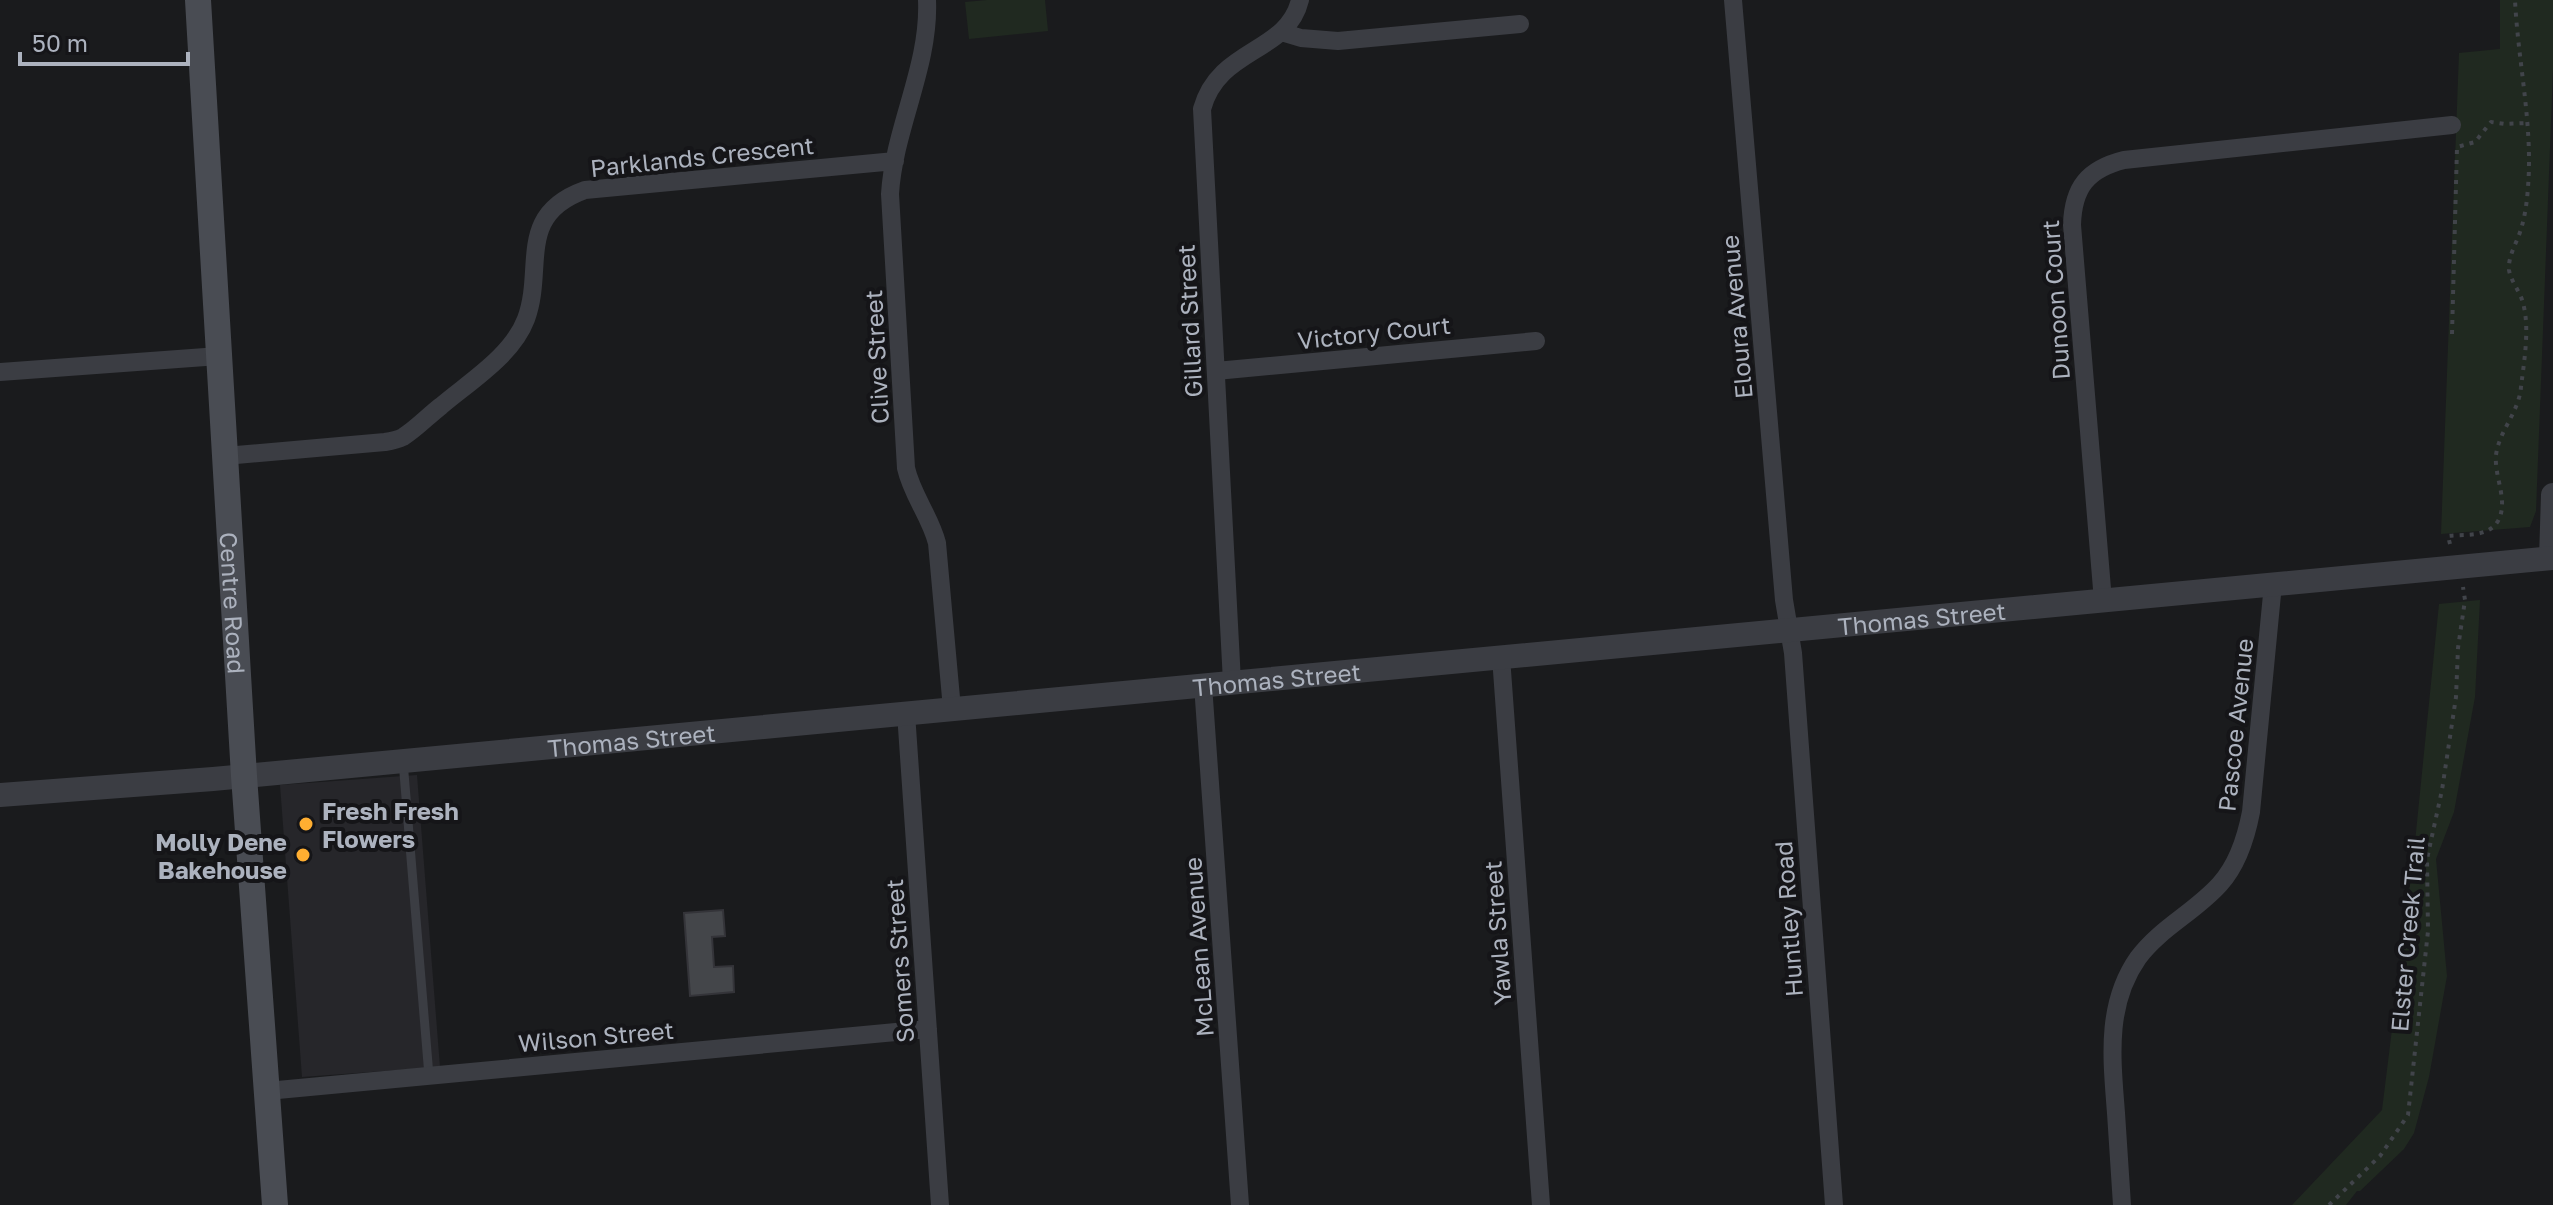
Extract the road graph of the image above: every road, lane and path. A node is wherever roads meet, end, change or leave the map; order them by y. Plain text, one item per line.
1 (198, 0) edge
2 (927, 0) edge
3 (1300, 0) edge
4 (1733, 0) edge
5 (2515, 0) edge
6 (1520, 24) dead end
7 (1281, 32) junction
8 (2527, 123) junction
9 (2452, 125) dead end
10 (895, 161) junction
11 (2452, 334) dead end
12 (1536, 341) dead end
13 (219, 356) junction
14 (1216, 371) junction
15 (0, 372) edge
16 (225, 456) junction
17 (2553, 495) edge
18 (2450, 543) dead end
19 (2552, 558) edge
20 (2273, 584) junction
21 (2464, 590) dead end
22 (2103, 601) junction
23 (1789, 630) junction
24 (1501, 657) junction
25 (1232, 682) junction
26 (1203, 685) junction
27 (952, 709) junction
28 (906, 713) junction
29 (403, 761) junction
30 (244, 776) junction
31 (0, 795) edge
32 (928, 1029) junction
33 (429, 1076) junction
34 (267, 1091) junction
35 (275, 1205) edge
36 (940, 1205) edge
37 (1240, 1205) edge
38 (1541, 1205) edge
39 (1834, 1205) edge
40 (2122, 1205) edge
41 (2329, 1205) edge

1 - 13 main road, Centre Road
2 - 10 street, Clive Street
3 - 7 street, Gillard Street
4 - 23 street, Eloura Avenue
5 - 8 path
6 - 7 street
7 - 14 street, Gillard Street
8 - 11 path
8 - 18 path
9 - 22 street, Dunoon Court
10 - 16 street, Parklands Crescent
10 - 27 street, Clive Street
12 - 14 street, Victory Court
13 - 15 street
13 - 16 main road, Centre Road
14 - 25 street, Gillard Street
16 - 30 main road, Centre Road
17 - 19 street
19 - 20 street, Thomas Street
20 - 22 street, Thomas Street
20 - 40 street, Pascoe Avenue
21 - 41 path, Elster Creek Trail
22 - 23 street, Thomas Street
23 - 24 street, Thomas Street
23 - 39 street, Huntley Road
24 - 25 street, Thomas Street
24 - 38 street, Yawla Street
25 - 26 street, Thomas Street
26 - 27 street, Thomas Street
26 - 37 street, McLean Avenue
27 - 28 street, Thomas Street
28 - 29 street, Thomas Street
28 - 32 street, Somers Street
29 - 30 street, Thomas Street
29 - 33 lane
30 - 31 street, Thomas Street
30 - 34 main road, Centre Road
32 - 33 street, Wilson Street
32 - 36 street, Somers Street
33 - 34 street, Wilson Street
34 - 35 main road, Centre Road

